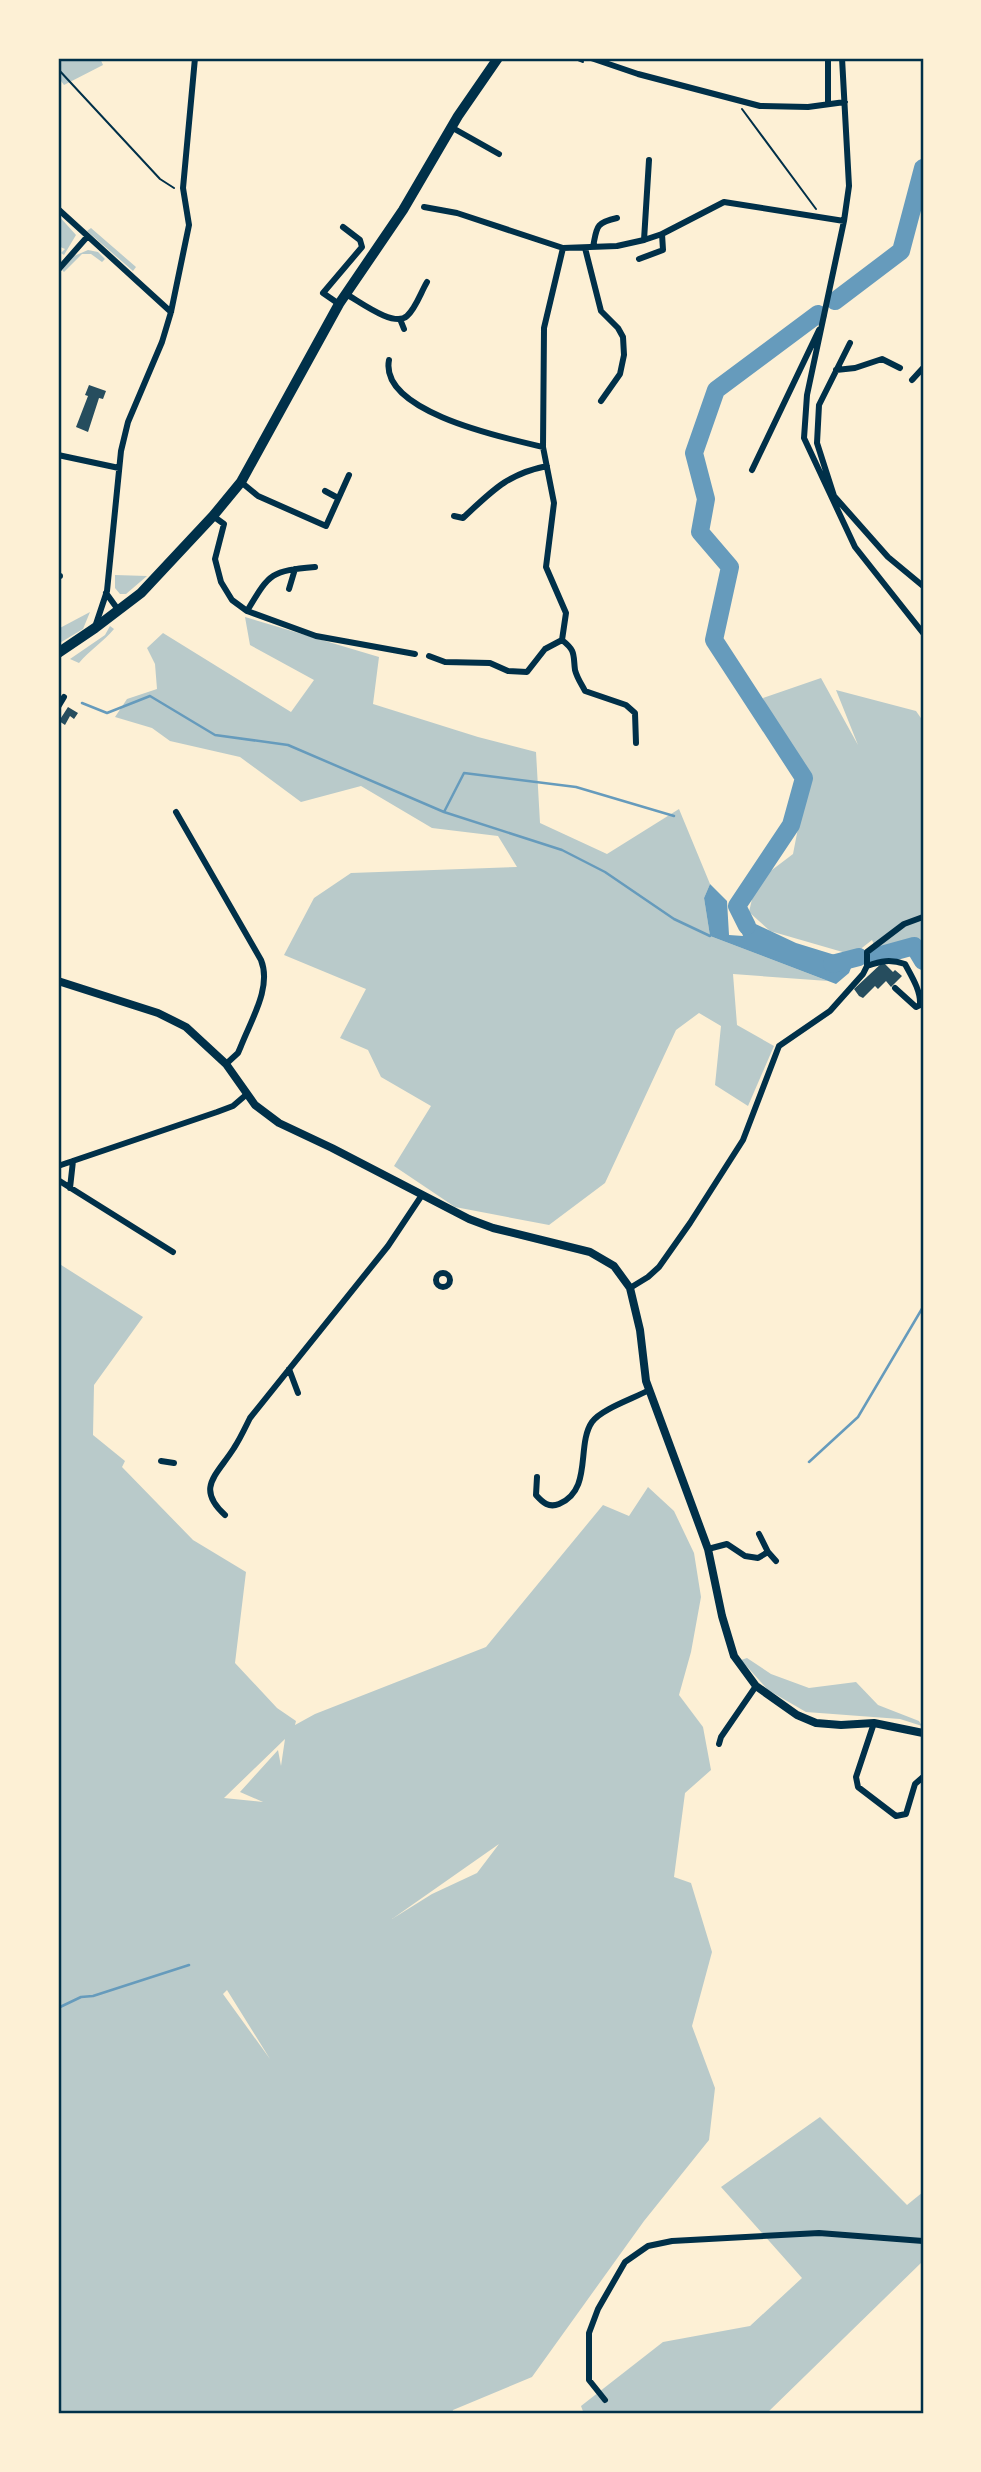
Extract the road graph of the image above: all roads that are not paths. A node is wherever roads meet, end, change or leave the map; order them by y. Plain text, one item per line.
1 (195, 58) edge
2 (498, 58) edge
3 (828, 58) edge
4 (842, 58) edge
5 (590, 61) edge
6 (845, 102) junction
7 (828, 103) junction
8 (451, 127) junction
9 (499, 154) dead end
10 (649, 160) dead end
11 (424, 207) dead end
12 (58, 209) edge
13 (617, 218) dead end
14 (844, 221) junction
15 (343, 227) dead end
16 (662, 234) junction
17 (87, 237) junction
18 (644, 240) junction
19 (563, 248) junction
20 (589, 248) junction
21 (639, 258) dead end
22 (58, 270) edge
23 (427, 282) dead end
24 (346, 294) junction
25 (339, 304) junction
26 (171, 312) junction
27 (400, 319) junction
28 (824, 319) junction
29 (404, 330) dead end
30 (850, 343) dead end
31 (389, 360) dead end
32 (900, 368) dead end
33 (923, 368) edge
34 (836, 370) junction
35 (912, 380) dead end
36 (601, 401) dead end
37 (543, 446) junction
38 (58, 455) edge
39 (547, 466) junction
40 (119, 468) junction
41 (752, 470) dead end
42 (348, 475) dead end
43 (241, 482) junction
44 (828, 489) junction
45 (325, 491) dead end
46 (338, 498) junction
47 (835, 498) junction
48 (213, 516) junction
49 (454, 516) dead end
50 (463, 518) junction
51 (469, 526) dead end
52 (316, 568) dead end
53 (295, 569) junction
54 (923, 586) edge
55 (289, 589) dead end
56 (106, 593) junction
57 (119, 611) junction
58 (247, 611) junction
59 (95, 628) junction
60 (923, 633) edge
61 (562, 640) junction
62 (58, 653) edge
63 (415, 654) dead end
64 (429, 656) dead end
65 (64, 697) dead end
66 (58, 707) edge
67 (636, 743) dead end
68 (176, 812) dead end
69 (923, 918) edge
70 (867, 965) junction
71 (58, 981) edge
72 (895, 988) dead end
73 (226, 1064) junction
74 (247, 1094) junction
75 (73, 1161) junction
76 (58, 1166) edge
77 (58, 1180) edge
78 (70, 1188) junction
79 (422, 1195) junction
80 (173, 1252) dead end
81 (439, 1274) joint
82 (630, 1287) junction
83 (289, 1369) junction
84 (649, 1391) junction
85 (298, 1393) dead end
86 (161, 1461) dead end
87 (174, 1463) dead end
88 (537, 1477) dead end
89 (225, 1515) dead end
90 (759, 1534) dead end
91 (708, 1549) junction
92 (768, 1552) junction
93 (776, 1561) dead end
94 (756, 1686) junction
95 (874, 1723) junction
96 (923, 1733) edge
97 (719, 1744) dead end
98 (923, 1777) edge
99 (923, 2241) edge
100 (605, 2400) dead end

1 - 26 street
2 - 8 main road
3 - 7 street
4 - 6 street
5 - 7 street
6 - 7 street
6 - 14 street
8 - 9 street
8 - 24 main road
10 - 18 street
11 - 19 street
12 - 17 street
13 - 20 street
14 - 16 street
14 - 28 street
15 - 25 street
16 - 18 street
16 - 21 street
17 - 22 street
17 - 26 street
18 - 20 street
19 - 20 street
19 - 37 street
20 - 36 street
23 - 27 street
24 - 25 main road
24 - 27 street
25 - 43 main road
26 - 40 street
27 - 29 street
28 - 41 street
28 - 44 street
30 - 34 street
31 - 37 street
32 - 34 street
33 - 35 street
34 - 47 street
37 - 39 street
38 - 40 street
39 - 50 street
39 - 61 street
40 - 56 street
42 - 46 street
43 - 46 street
43 - 48 main road
44 - 47 street
44 - 60 street
45 - 46 street
47 - 54 street
48 - 57 main road
48 - 58 street
49 - 50 street
50 - 51 street
52 - 53 street
53 - 55 street
53 - 58 street
56 - 57 street
56 - 59 street
57 - 59 main road
58 - 63 street
59 - 62 main road
61 - 64 street
61 - 67 street
65 - 66 street
68 - 73 street
69 - 70 street
70 - 72 street
70 - 82 street
71 - 73 street
73 - 74 street
74 - 75 street
74 - 79 street
75 - 76 street
75 - 78 street
77 - 78 street
78 - 80 street
79 - 82 street
79 - 83 street
81 - 81 street
82 - 84 street
83 - 85 street
83 - 89 street
84 - 88 street
84 - 91 street
86 - 87 street
90 - 92 street
91 - 92 street
91 - 94 street
92 - 93 street
94 - 95 street
94 - 97 street
95 - 96 street
95 - 98 street
99 - 100 street

